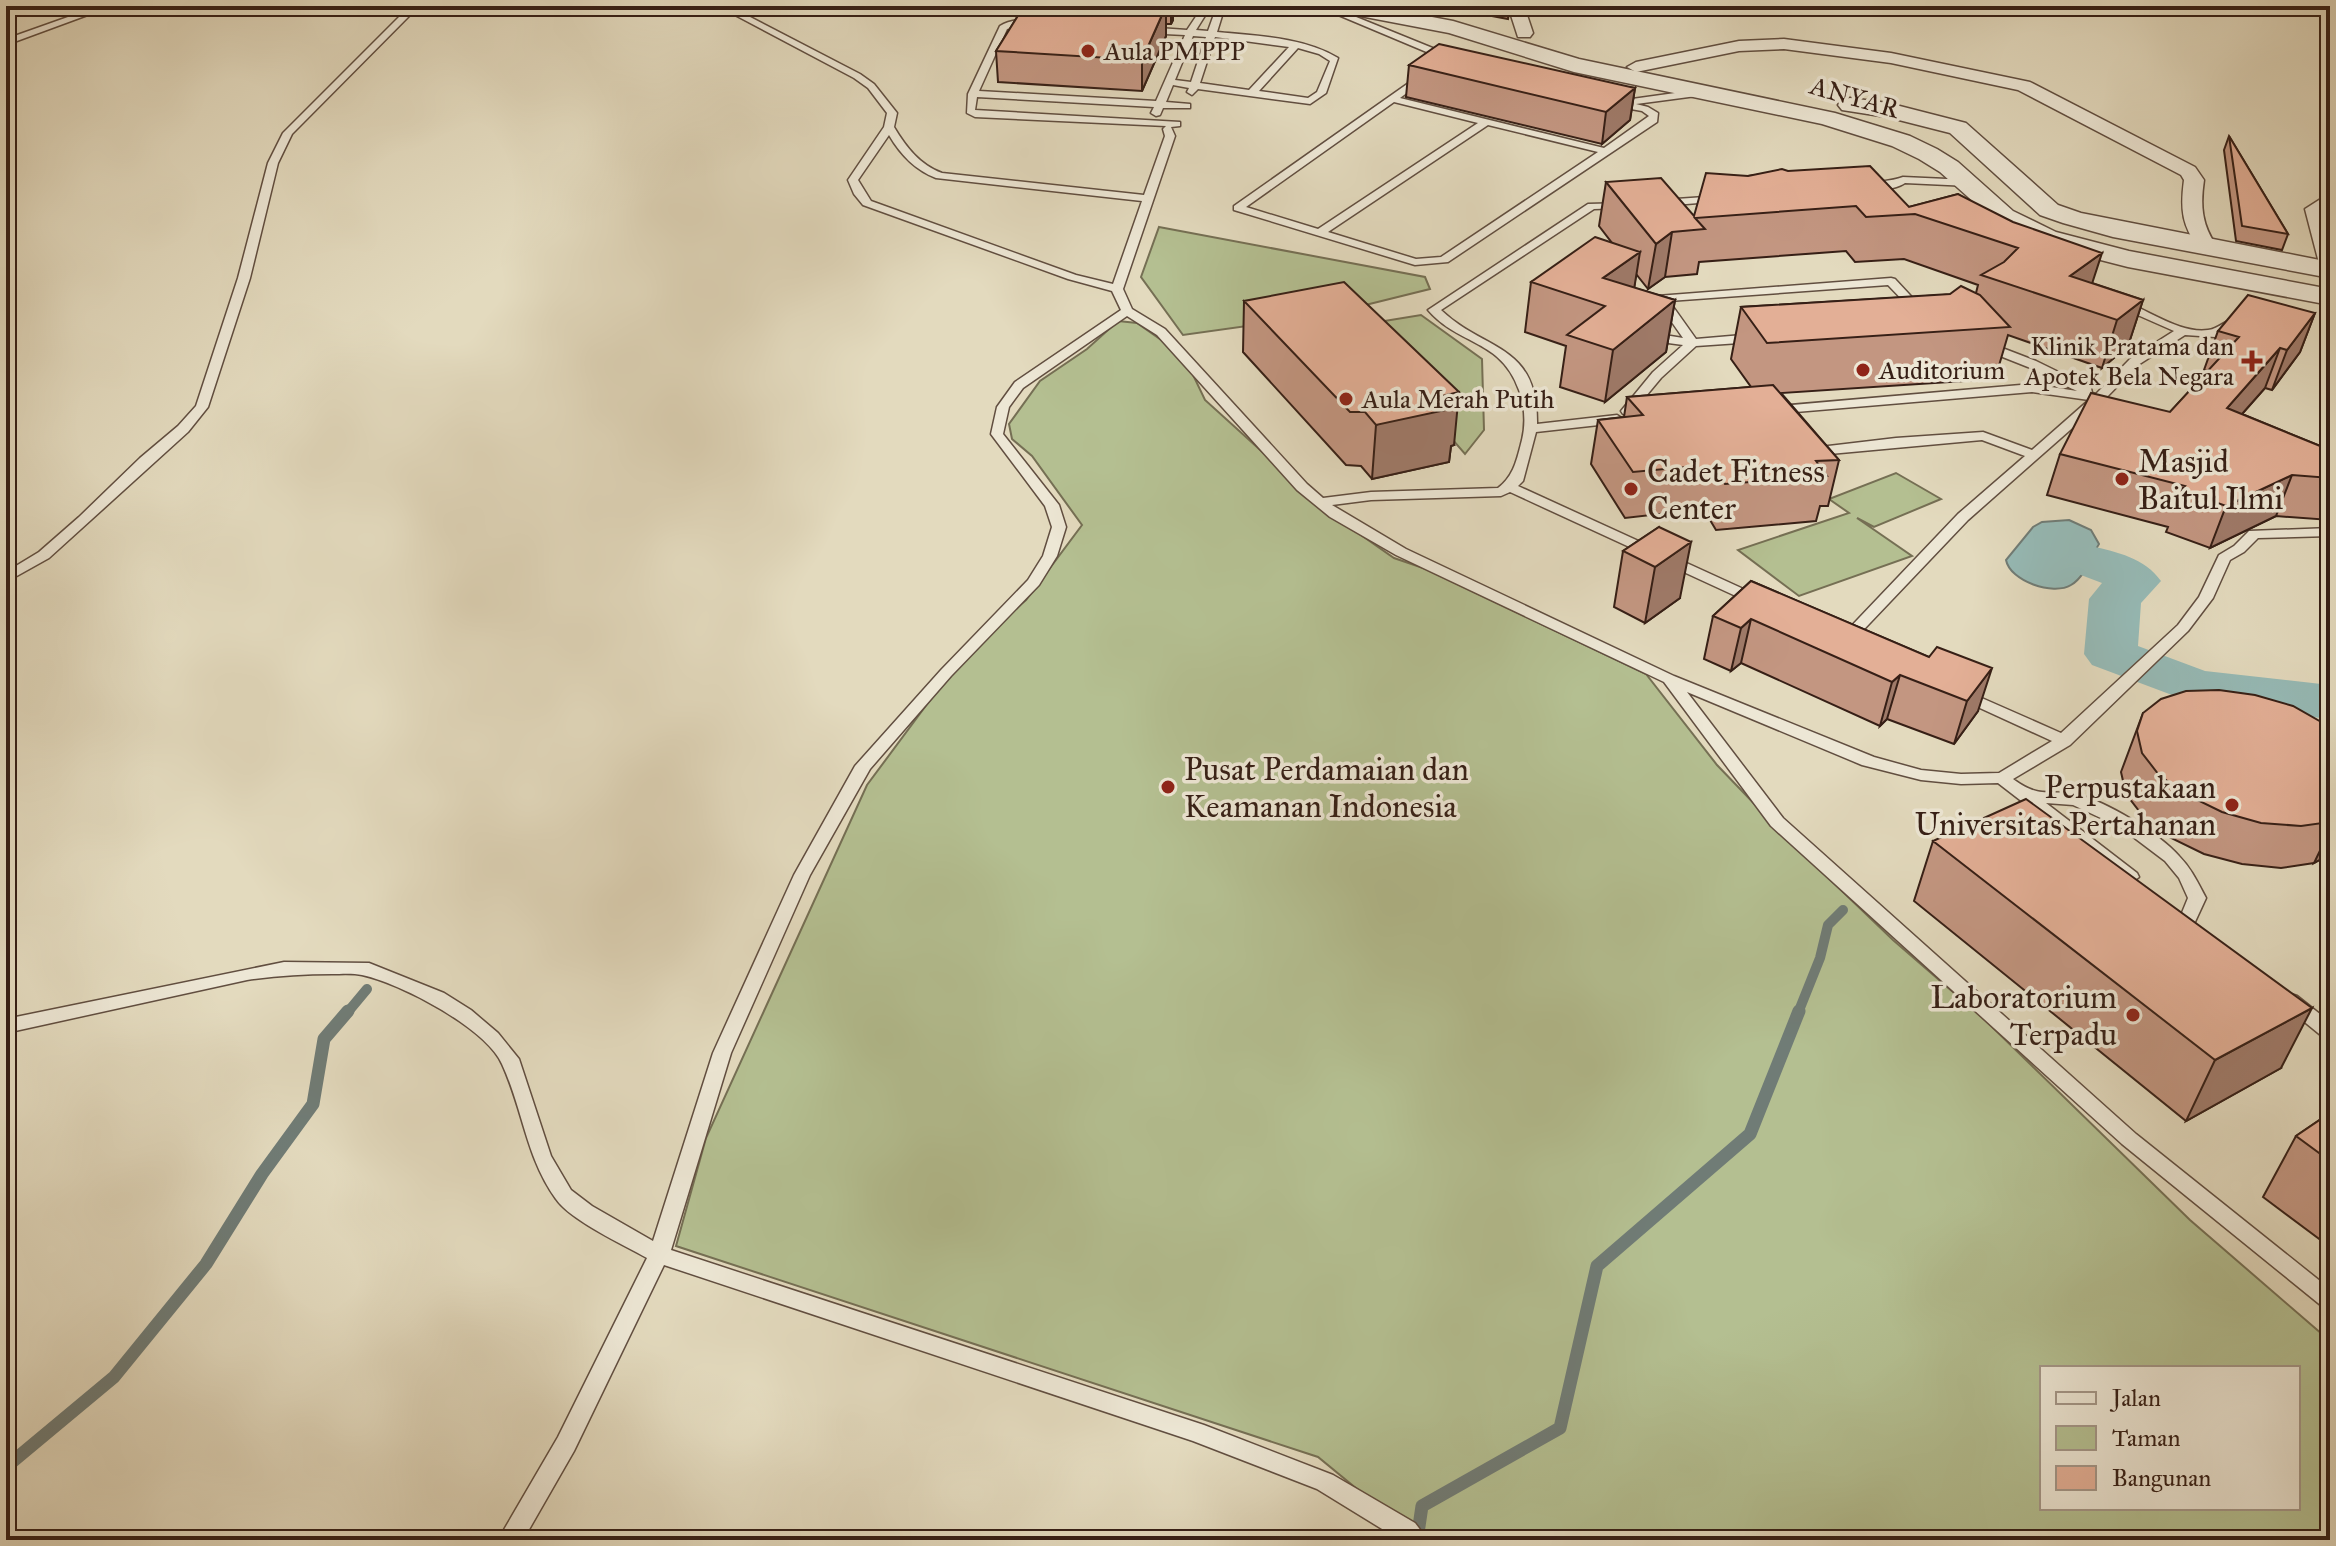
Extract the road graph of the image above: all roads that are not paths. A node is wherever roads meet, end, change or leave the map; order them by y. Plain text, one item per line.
1 (108, 6) edge
2 (415, 6) edge
3 (722, 6) edge
4 (1207, 6) edge
5 (1221, 6) edge
6 (1321, 6) edge
7 (1339, 6) edge
8 (1419, 6) edge
9 (1516, 6) edge
10 (1043, 22) edge
11 (1131, 29) edge
12 (1190, 33) junction
13 (1524, 33) junction
14 (1212, 34) junction
15 (6, 42) edge
16 (1295, 46) junction
17 (1636, 67) junction
18 (1168, 82) junction
19 (1195, 84) junction
20 (1704, 92) junction
21 (1252, 93) junction
22 (973, 94) junction
23 (1393, 99) junction
24 (1602, 101) edge
25 (1158, 104) junction
26 (1617, 104) junction
27 (1187, 106) junction
28 (1485, 123) junction
29 (1168, 125) junction
30 (889, 127) junction
31 (1604, 151) junction
32 (2016, 180) junction
33 (1969, 183) junction
34 (1861, 194) edge
35 (1147, 198) junction
36 (1730, 198) edge
37 (2330, 199) edge
38 (1634, 204) edge
39 (1648, 204) edge
40 (1319, 233) junction
41 (2207, 247) junction
42 (2330, 263) edge
43 (2330, 270) edge
44 (1117, 289) junction
45 (2330, 297) edge
46 (2110, 300) edge
47 (1127, 311) junction
48 (1931, 318) edge
49 (2238, 320) edge
50 (2183, 331) junction
51 (1645, 336) edge
52 (1770, 337) edge
53 (1964, 338) edge
54 (1693, 343) junction
55 (2099, 398) junction
56 (1757, 411) edge
57 (1636, 417) edge
58 (1621, 418) junction
59 (1531, 429) junction
60 (1806, 452) edge
61 (2034, 455) junction
62 (1510, 487) junction
63 (1321, 502) junction
64 (2330, 532) edge
65 (6, 578) edge
66 (1767, 605) edge
67 (1845, 641) edge
68 (1669, 679) junction
69 (1954, 691) edge
70 (2064, 741) junction
71 (2002, 778) junction
72 (2027, 797) junction
73 (2151, 892) edge
74 (2188, 920) edge
75 (2276, 989) edge
76 (6, 1026) edge
77 (2330, 1032) edge
78 (659, 1255) junction
79 (2330, 1301) edge
80 (1412, 1535) edge
81 (510, 1540) edge

1 - 15 lane
2 - 65 lane
3 - 30 lane
4 - 12 lane
5 - 14 lane
6 - 23 lane
7 - 20 street, ANYAR
8 - 13 street, ANYAR
9 - 13 street
10 - 22 lane
11 - 12 lane
12 - 14 lane
12 - 18 lane
13 - 17 street, ANYAR
14 - 16 lane
14 - 19 lane
16 - 21 lane
16 - 21 lane
17 - 32 street, ANYAR
17 - 41 street
18 - 19 lane
18 - 25 lane
19 - 21 lane
19 - 27 lane
20 - 26 lane
20 - 33 street, ANYAR
22 - 25 lane
22 - 29 lane
23 - 28 lane
23 - 40 lane
24 - 26 lane
25 - 27 lane
25 - 29 lane
26 - 31 lane
27 - 29 lane
28 - 31 lane
28 - 40 lane
29 - 35 lane
30 - 35 lane
30 - 44 lane
31 - 40 lane
32 - 33 street
32 - 41 street, ANYAR
33 - 34 lane
33 - 45 street, ANYAR
35 - 44 lane
36 - 39 lane
37 - 42 street
38 - 59 lane
41 - 43 street, ANYAR
44 - 47 lane
46 - 50 lane
47 - 63 lane
47 - 78 lane
48 - 54 lane
49 - 50 lane
50 - 55 lane
51 - 54 lane
52 - 54 lane
53 - 55 lane
54 - 58 lane
55 - 56 lane
55 - 61 lane
57 - 58 lane
58 - 59 lane
59 - 62 lane
60 - 61 lane
61 - 67 lane
62 - 63 lane
62 - 66 lane
63 - 68 lane
64 - 70 lane
68 - 71 lane
68 - 79 lane
69 - 70 lane
70 - 71 lane
71 - 72 lane
72 - 73 lane
72 - 74 lane
75 - 77 lane
76 - 78 lane
78 - 80 lane
78 - 81 lane

